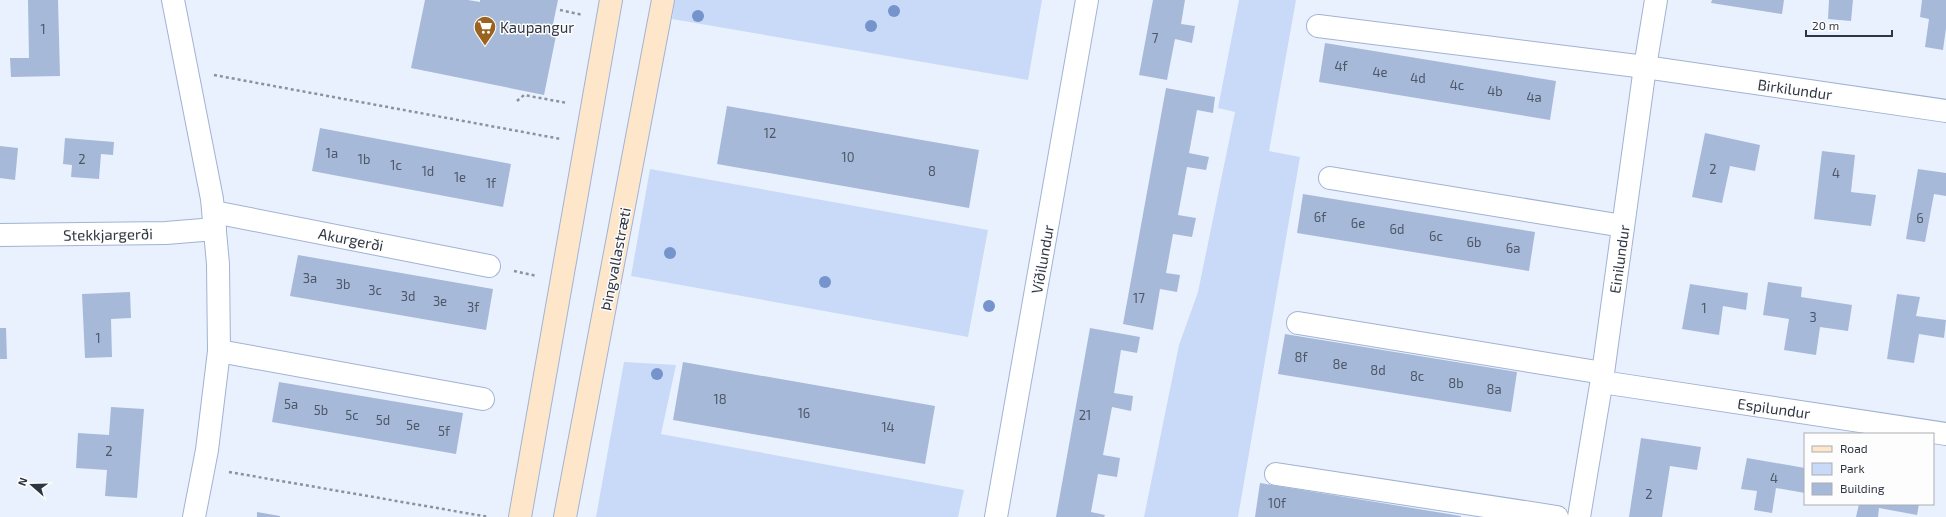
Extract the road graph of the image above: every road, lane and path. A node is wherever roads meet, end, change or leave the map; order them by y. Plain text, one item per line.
1 (173, 0) edge
2 (611, 0) edge
3 (663, 0) edge
4 (1087, 0) edge
5 (1656, 0) edge
6 (560, 10) dead end
7 (585, 15) dead end
8 (1318, 26) dead end
9 (1645, 68) junction
10 (188, 70) junction
11 (517, 101) dead end
12 (570, 103) dead end
13 (1946, 111) edge
14 (563, 139) dead end
15 (1330, 178) dead end
16 (214, 220) junction
17 (1623, 226) junction
18 (0, 235) edge
19 (489, 266) dead end
20 (1298, 323) dead end
21 (219, 352) junction
22 (1603, 378) junction
23 (482, 399) dead end
24 (1946, 434) edge
25 (204, 467) junction
26 (1276, 474) dead end
27 (194, 517) edge
28 (489, 517) edge
29 (520, 517) edge
30 (565, 517) edge
31 (996, 517) edge
32 (1557, 517) edge
33 (1579, 517) edge

1 - 10 street
2 - 29 main road
3 - 30 main road, Þingvallastræti
4 - 31 street, Víðilundur
5 - 9 street, Einilundur
6 - 7 path
8 - 9 street, Birkilundur
9 - 13 street, Birkilundur
9 - 17 street, Einilundur
10 - 14 path
10 - 16 street
11 - 12 path
15 - 17 street
16 - 18 street, Stekkjargerði
16 - 19 street, Akurgerði
16 - 21 street
17 - 22 street, Einilundur
20 - 22 street, Espilundur
21 - 23 street
21 - 25 street
22 - 24 street, Espilundur
22 - 33 street, Einilundur
25 - 27 street
25 - 28 path
26 - 32 street

